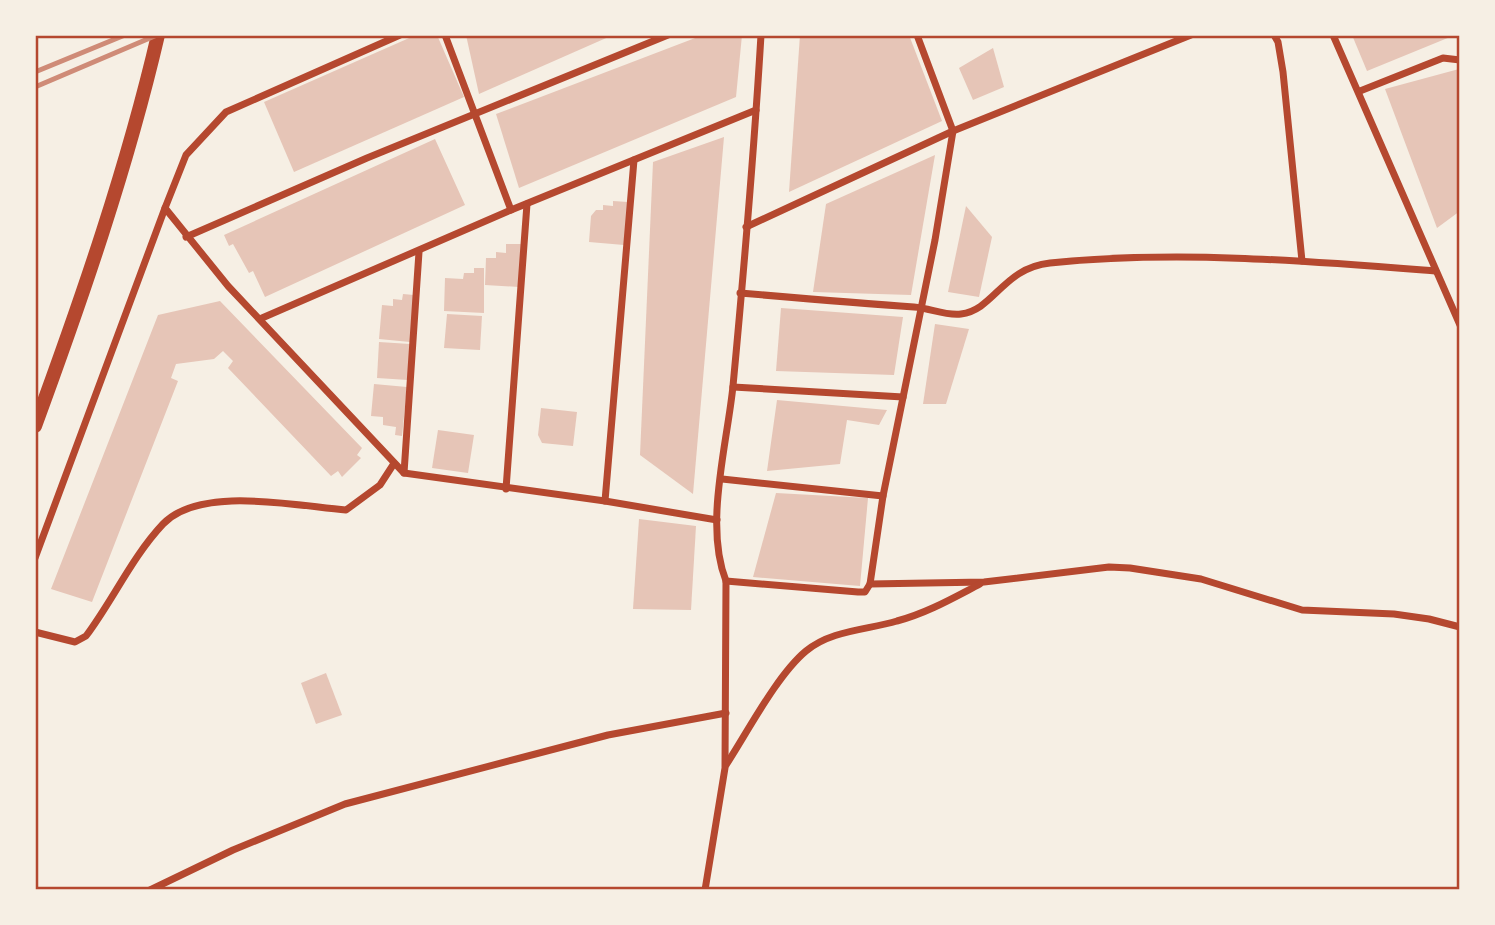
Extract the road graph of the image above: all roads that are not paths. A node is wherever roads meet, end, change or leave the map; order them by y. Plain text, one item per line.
1 (158, 35) edge
2 (400, 35) edge
3 (444, 35) edge
4 (668, 35) edge
5 (761, 35) edge
6 (917, 35) edge
7 (1191, 35) edge
8 (1274, 35) edge
9 (1333, 35) edge
10 (1460, 60) edge
11 (1360, 91) junction
12 (756, 110) junction
13 (475, 113) junction
14 (953, 131) junction
15 (634, 160) junction
16 (527, 204) junction
17 (164, 208) junction
18 (511, 210) junction
19 (746, 227) junction
20 (186, 237) junction
21 (419, 252) junction
22 (1302, 261) junction
23 (1436, 271) junction
24 (740, 293) junction
25 (921, 308) junction
26 (262, 318) junction
27 (1460, 325) edge
28 (733, 387) junction
29 (903, 397) junction
30 (35, 426) edge
31 (393, 465) junction
32 (404, 473) junction
33 (722, 479) junction
34 (506, 489) junction
35 (883, 496) junction
36 (605, 501) junction
37 (717, 520) junction
38 (35, 558) edge
39 (726, 581) junction
40 (984, 582) junction
41 (870, 584) junction
42 (1460, 627) edge
43 (35, 632) edge
44 (726, 713) junction
45 (725, 768) junction
46 (150, 890) edge
47 (705, 890) edge

1 - 30 main road
2 - 17 street
3 - 13 street
4 - 13 street
5 - 12 street
6 - 14 street
7 - 14 street
8 - 22 street
9 - 11 street
10 - 11 street
11 - 23 street
12 - 15 street
12 - 19 street
13 - 18 street
13 - 20 street
14 - 19 street
14 - 25 street
15 - 16 street
15 - 36 street
16 - 18 street
16 - 34 street
17 - 20 street
17 - 38 street
18 - 21 street
19 - 24 street
20 - 26 street
21 - 26 street
21 - 32 street
22 - 23 street
22 - 25 street
23 - 27 street
24 - 25 street
24 - 28 street
25 - 29 street
26 - 31 street
28 - 29 street
28 - 33 street
29 - 35 street
31 - 32 street
31 - 43 street
32 - 34 street
33 - 35 street
33 - 37 street
34 - 36 street
35 - 41 street
36 - 37 street
37 - 39 street
39 - 41 street
39 - 44 street
40 - 41 street
40 - 42 street
40 - 45 street
44 - 45 street
44 - 46 street
45 - 47 street

